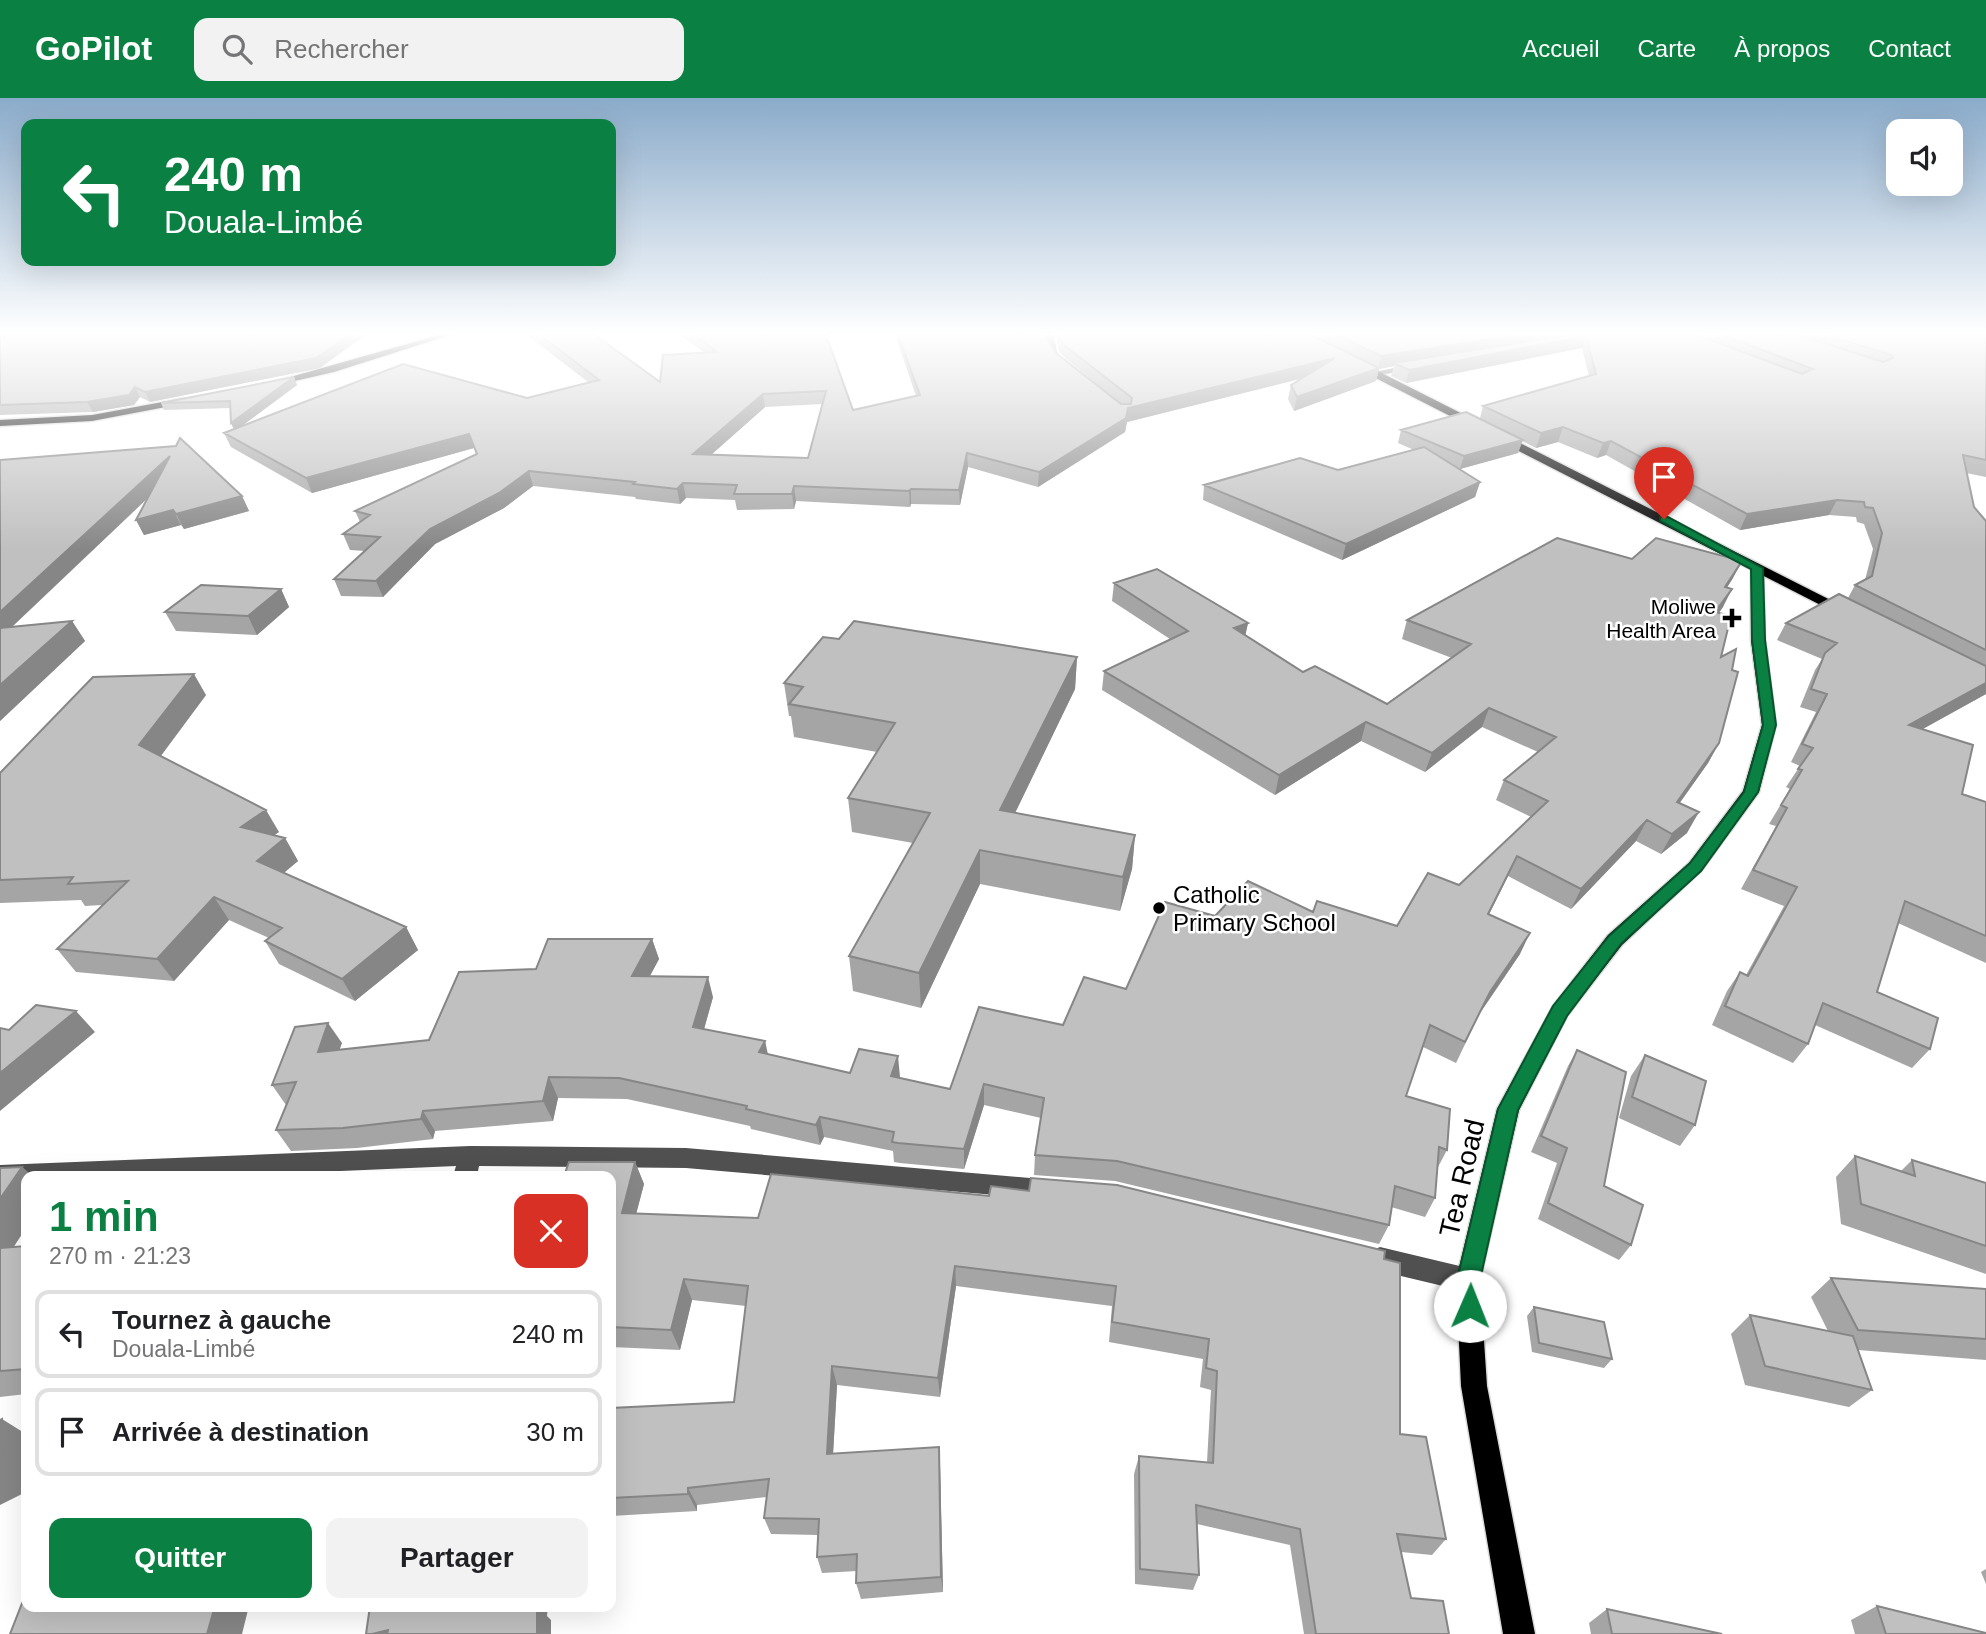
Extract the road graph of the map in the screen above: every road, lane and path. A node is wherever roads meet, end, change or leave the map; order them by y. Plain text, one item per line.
1 (150, 407) edge
2 (1439, 407) edge
3 (0, 423) edge
4 (1757, 568) junction
5 (1866, 622) edge
6 (467, 1166) edge
7 (208, 1171) edge
8 (0, 1175) edge
9 (21, 1175) edge
10 (1072, 1191) edge
11 (1363, 1255) edge
12 (1468, 1280) junction
13 (1519, 1634) edge

1 - 3 main road
2 - 4 highway
4 - 5 highway
4 - 12 main road, Tea Road
6 - 7 street
6 - 10 street
8 - 9 street
11 - 12 street
12 - 13 main road, Tea Road

